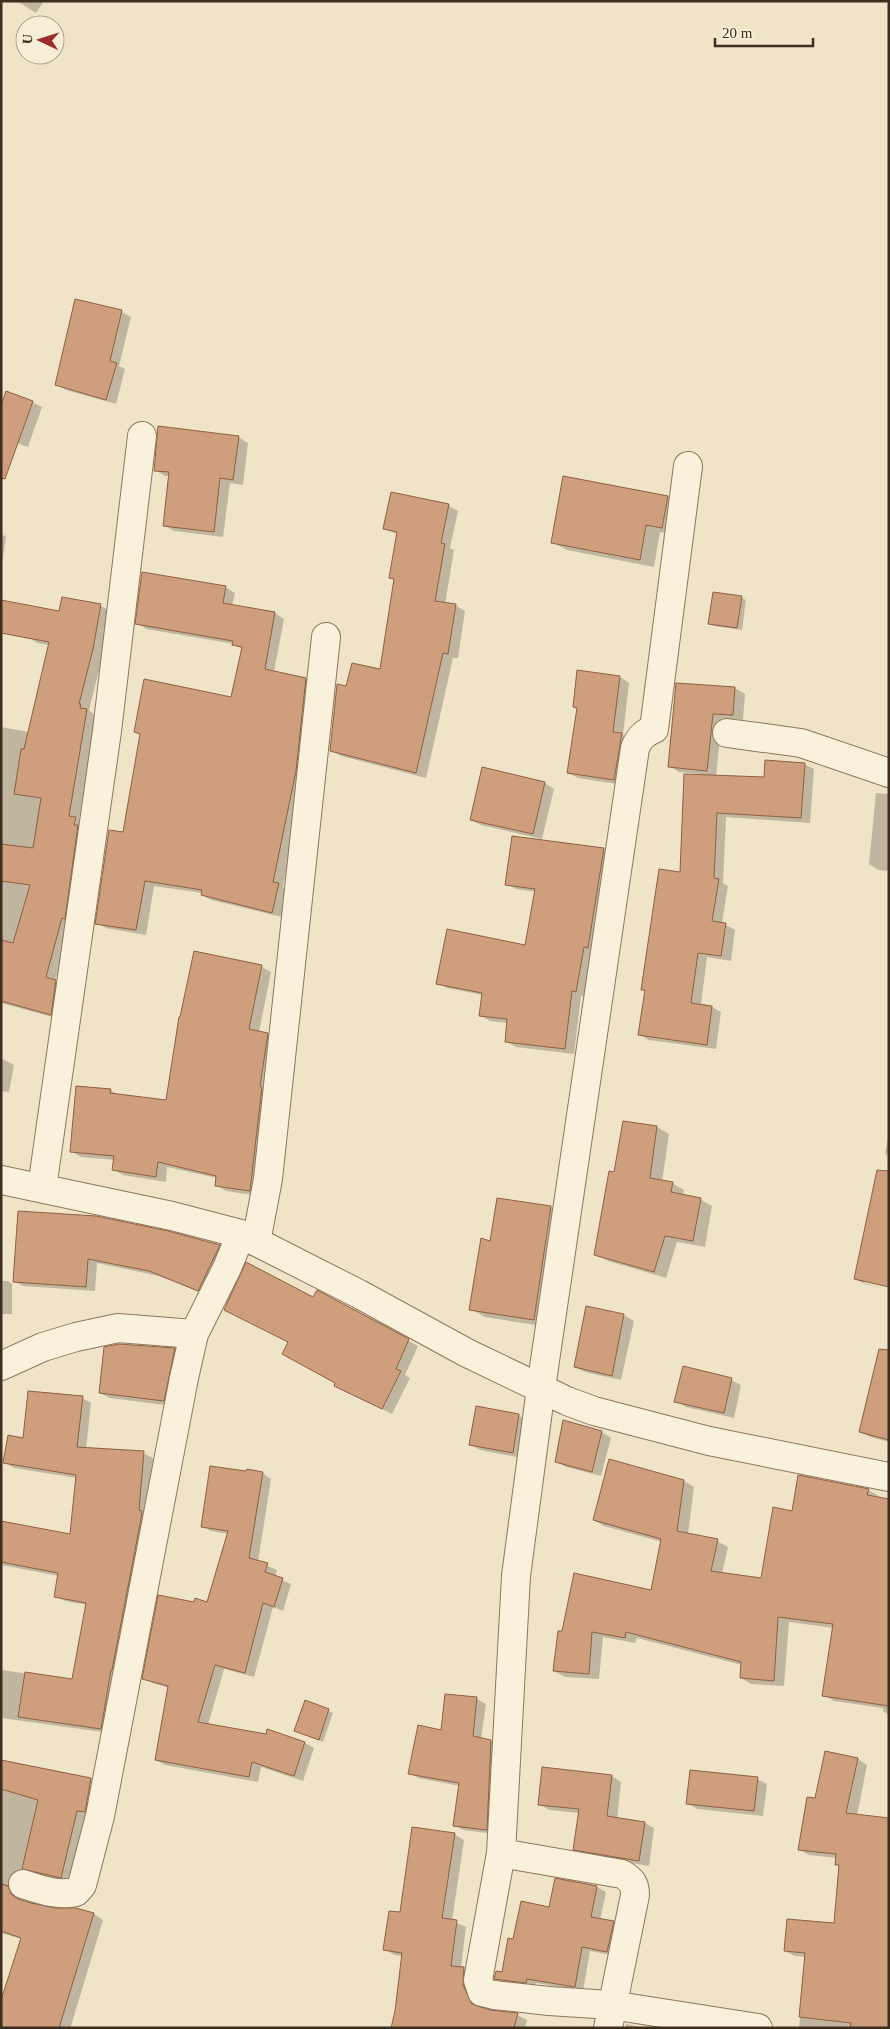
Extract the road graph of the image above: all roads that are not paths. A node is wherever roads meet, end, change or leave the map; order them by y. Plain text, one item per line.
1 (142, 436) dead end
2 (688, 466) dead end
3 (326, 638) dead end
4 (727, 733) dead end
5 (889, 773) edge
6 (1, 1180) edge
7 (42, 1188) junction
8 (249, 1238) junction
9 (194, 1334) junction
10 (1, 1366) edge
11 (541, 1388) junction
12 (889, 1477) edge
13 (501, 1853) junction
14 (23, 1884) dead end
15 (610, 2016) edge
16 (758, 2028) edge

1 - 7 street
2 - 11 street
3 - 8 street
4 - 5 street
6 - 7 street
7 - 8 street
8 - 9 street
8 - 11 street
9 - 10 street
9 - 14 street
11 - 12 street
11 - 13 street
13 - 15 street
13 - 15 street
15 - 16 street

